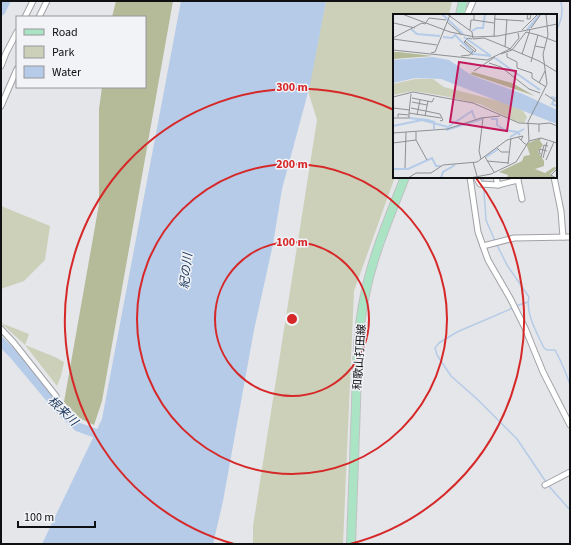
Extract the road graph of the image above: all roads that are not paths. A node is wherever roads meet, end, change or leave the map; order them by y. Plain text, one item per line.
1 (33, 1) edge
2 (47, 1) edge
3 (463, 1) edge
4 (472, 1) edge
5 (460, 14) edge
6 (467, 14) edge
7 (26, 16) edge
8 (40, 16) edge
9 (16, 34) edge
10 (1, 66) edge
11 (16, 71) edge
12 (1, 106) edge
13 (405, 178) edge
14 (470, 178) edge
15 (477, 178) edge
16 (496, 178) edge
17 (554, 178) edge
18 (518, 179) edge
19 (498, 185) junction
20 (522, 199) dead end
21 (563, 237) junction
22 (570, 237) edge
23 (483, 246) junction
24 (1, 329) edge
25 (56, 396) dead end
26 (570, 425) edge
27 (570, 472) edge
28 (545, 485) dead end
29 (351, 544) edge

1 - 7 street
2 - 8 street
3 - 5 main road
4 - 6 street
9 - 10 street
11 - 12 street
13 - 29 main road, 和歌山打田線
14 - 23 street
15 - 19 street
16 - 19 street
17 - 21 street
18 - 19 street
18 - 20 street
21 - 22 street
21 - 23 street
23 - 26 street
24 - 25 street
27 - 28 street

